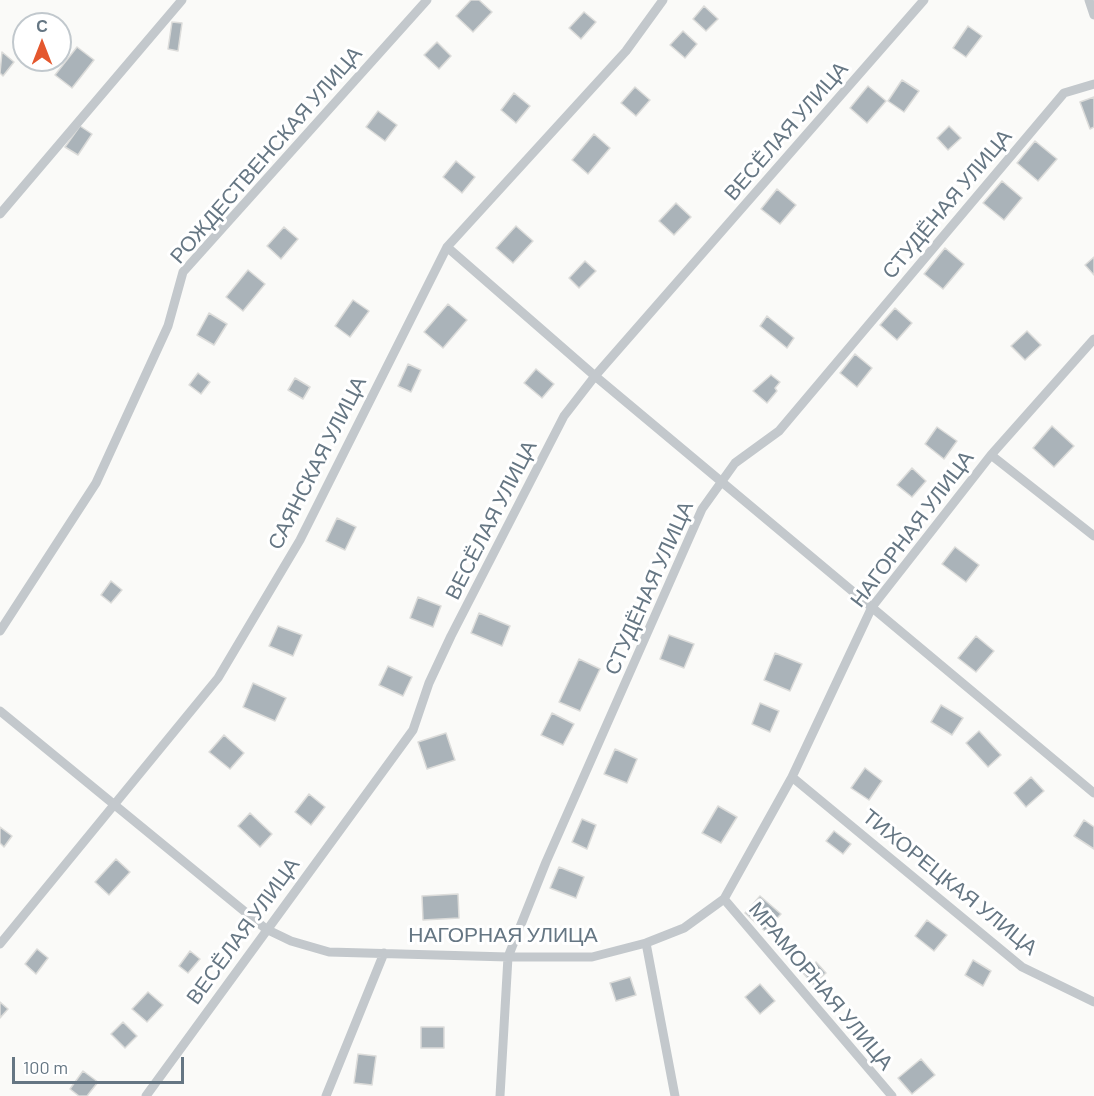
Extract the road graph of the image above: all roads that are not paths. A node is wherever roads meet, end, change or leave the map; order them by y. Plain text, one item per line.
1 (182, 0) edge
2 (427, 0) edge
3 (663, 0) edge
4 (924, 0) edge
5 (1089, 0) edge
6 (1094, 15) edge
7 (1094, 84) edge
8 (0, 214) edge
9 (447, 247) junction
10 (1094, 339) edge
11 (595, 376) junction
12 (991, 455) junction
13 (722, 481) junction
14 (1094, 536) edge
15 (872, 607) junction
16 (0, 631) edge
17 (0, 711) edge
18 (792, 777) junction
19 (1094, 794) edge
20 (115, 806) junction
21 (724, 899) junction
22 (266, 929) junction
23 (646, 943) junction
24 (0, 944) edge
25 (384, 953) junction
26 (508, 957) junction
27 (1094, 1002) edge
28 (146, 1096) edge
29 (326, 1096) edge
30 (501, 1096) edge
31 (675, 1096) edge
32 (892, 1096) edge

1 - 8 street
2 - 16 street, РОЖДЕСТВЕНСКАЯ УЛИЦА
3 - 9 street, САЯНСКАЯ УЛИЦА
4 - 11 street, ВЕСЁЛАЯ УЛИЦА
5 - 6 street
7 - 13 street, СТУДЁНАЯ УЛИЦА
9 - 11 street
9 - 20 street, САЯНСКАЯ УЛИЦА
10 - 12 street, НАГОРНАЯ УЛИЦА
11 - 13 street
11 - 22 street, ВЕСЁЛАЯ УЛИЦА
12 - 14 street
12 - 15 street, НАГОРНАЯ УЛИЦА
13 - 15 street
13 - 26 street, СТУДЁНАЯ УЛИЦА
15 - 18 street, НАГОРНАЯ УЛИЦА
15 - 19 street
17 - 20 street, НАГОРНАЯ УЛИЦА
18 - 21 street, НАГОРНАЯ УЛИЦА
18 - 27 street, ТИХОРЕЦКАЯ УЛИЦА
20 - 22 street, НАГОРНАЯ УЛИЦА
20 - 24 street, САЯНСКАЯ УЛИЦА
21 - 23 street, НАГОРНАЯ УЛИЦА
21 - 32 street, МРАМОРНАЯ УЛИЦА
22 - 25 street, НАГОРНАЯ УЛИЦА
22 - 28 street, ВЕСЁЛАЯ УЛИЦА
23 - 26 street, НАГОРНАЯ УЛИЦА
23 - 31 street
25 - 26 street, НАГОРНАЯ УЛИЦА
25 - 29 street
26 - 30 street, СТУДЁНАЯ УЛИЦА

